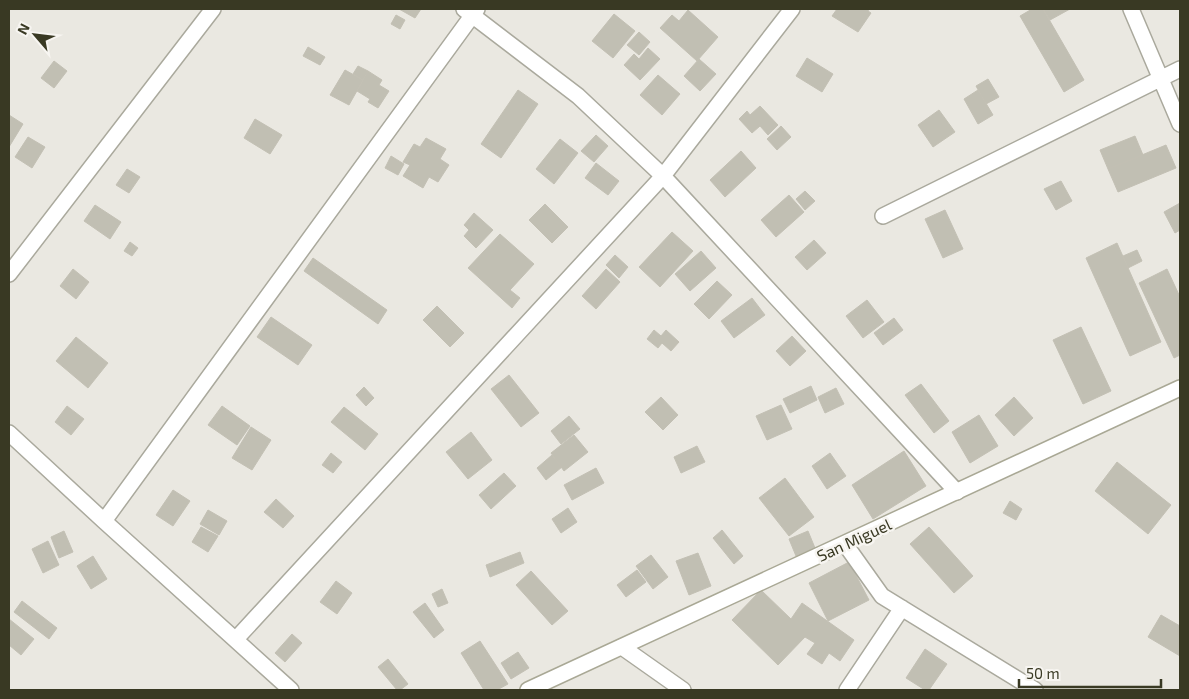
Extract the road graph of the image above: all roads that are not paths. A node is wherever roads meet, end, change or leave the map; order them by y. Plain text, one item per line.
1 (213, 9) edge
2 (792, 9) edge
3 (1131, 9) edge
4 (471, 11) edge
5 (1180, 69) edge
6 (1160, 79) junction
7 (1180, 124) edge
8 (663, 176) junction
9 (883, 216) dead end
10 (9, 274) edge
11 (1180, 388) edge
12 (9, 433) edge
13 (957, 492) junction
14 (104, 522) junction
15 (845, 544) junction
16 (902, 608) junction
17 (236, 639) junction
18 (622, 647) junction
19 (292, 690) edge
20 (528, 690) edge
21 (683, 690) edge
22 (847, 690) edge
23 (1035, 690) edge

1 - 10 street
2 - 8 street
3 - 6 street
4 - 8 street
4 - 14 street
5 - 6 street
6 - 7 street
6 - 9 street
8 - 13 street
8 - 17 street
11 - 13 street, San Miguel
12 - 14 street
13 - 15 street, San Miguel
14 - 17 street
15 - 16 street
15 - 18 street, San Miguel
16 - 22 street
16 - 23 street
17 - 19 street
18 - 20 street, San Miguel
18 - 21 street

